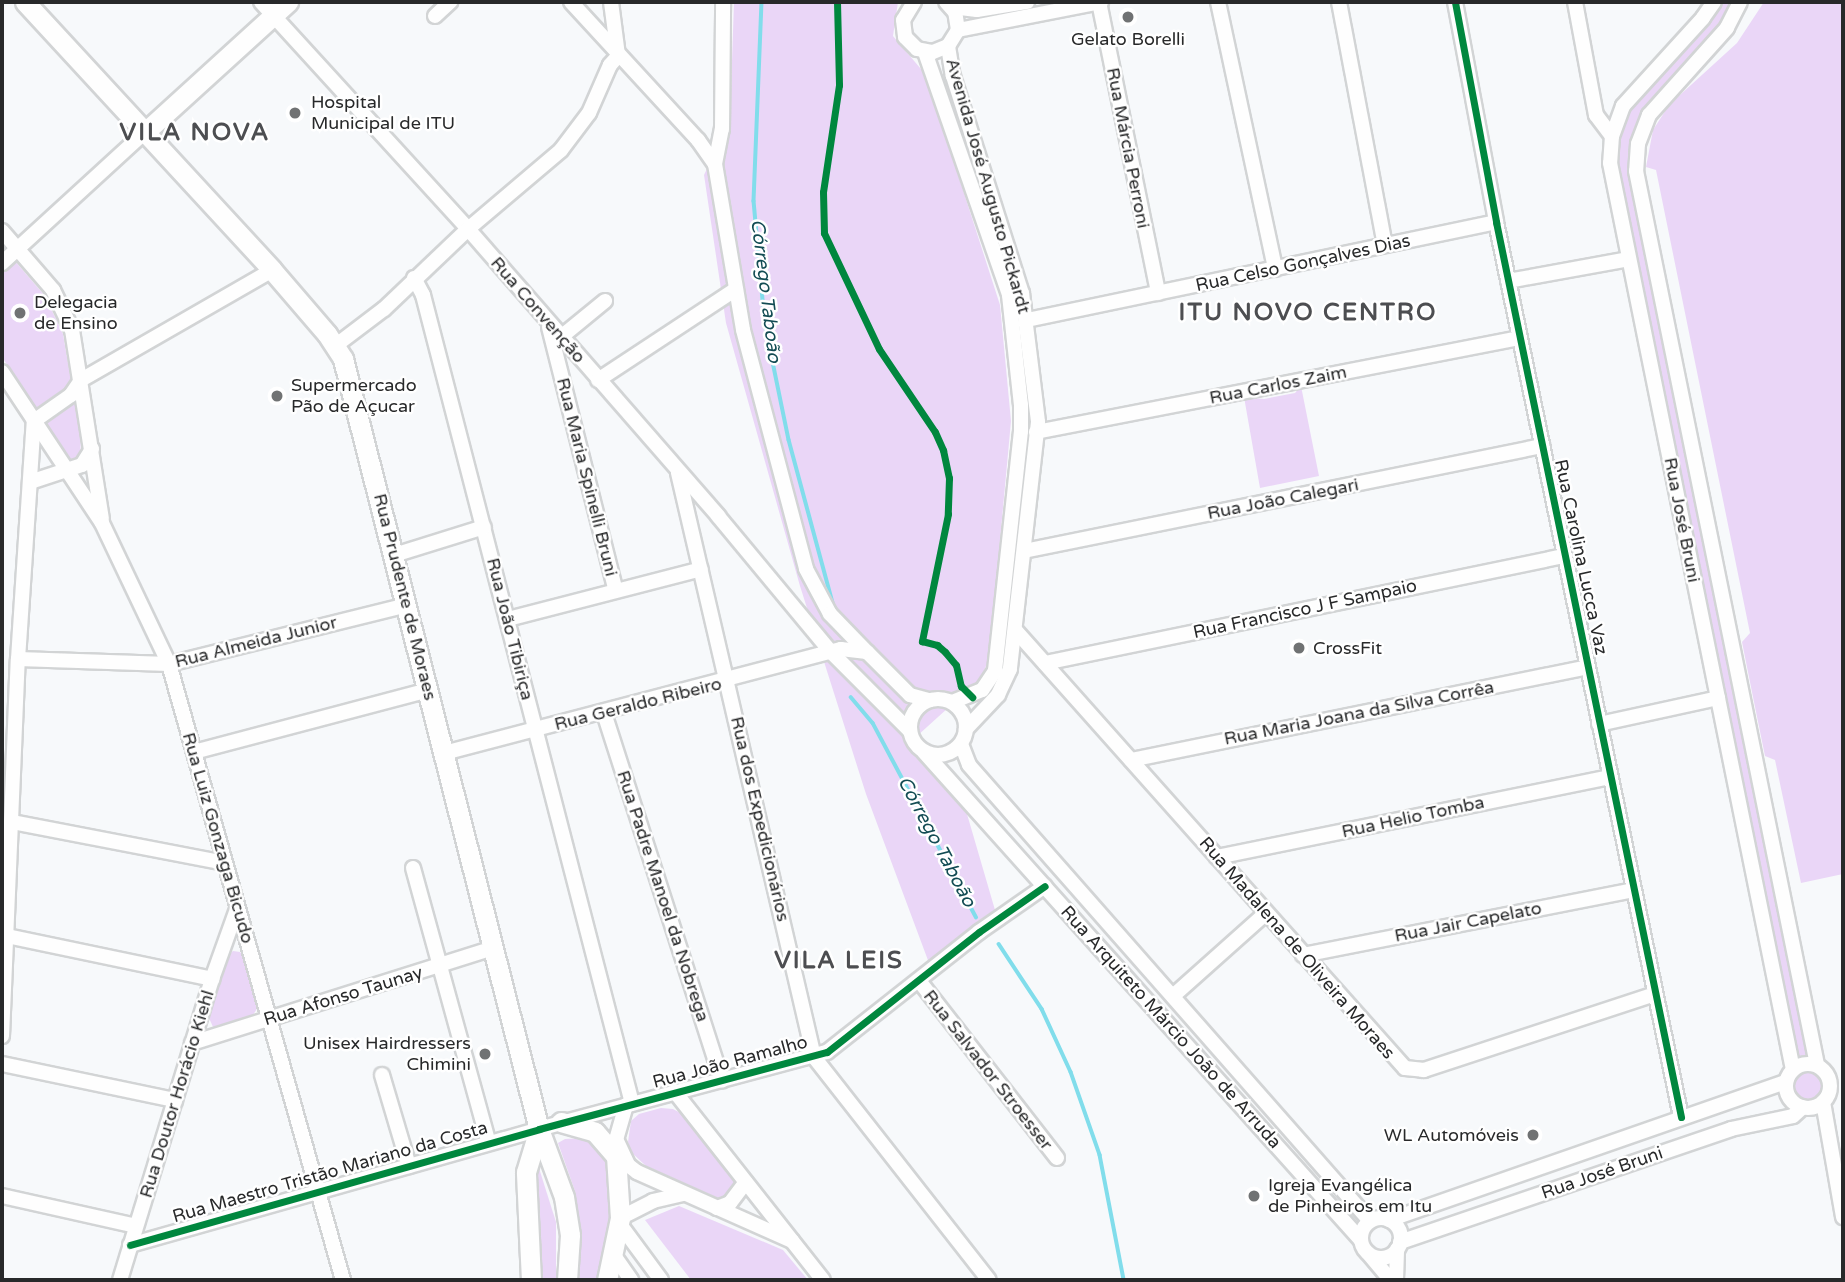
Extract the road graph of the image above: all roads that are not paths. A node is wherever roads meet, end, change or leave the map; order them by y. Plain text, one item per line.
1 (25, 2) edge
2 (288, 2) edge
3 (450, 2) edge
4 (571, 2) edge
5 (611, 2) edge
6 (723, 2) edge
7 (1027, 2) edge
8 (1100, 2) edge
9 (1218, 2) edge
10 (1339, 2) edge
11 (1455, 2) edge
12 (1575, 2) edge
13 (1714, 2) edge
14 (1740, 2) edge
15 (949, 4) edge
16 (908, 5) edge
17 (267, 9) edge
18 (435, 16) dead end
19 (958, 30) junction
20 (948, 46) junction
21 (925, 52) junction
22 (618, 56) junction
23 (144, 133) junction
24 (1612, 136) junction
25 (715, 164) junction
26 (1496, 222) junction
27 (468, 229) junction
28 (2, 231) edge
29 (1385, 246) junction
30 (18, 249) junction
31 (1629, 259) junction
32 (2, 263) edge
33 (1275, 268) junction
34 (272, 270) junction
35 (414, 278) junction
36 (1508, 281) junction
37 (736, 289) junction
38 (1157, 293) junction
39 (605, 301) dead end
40 (1027, 320) junction
41 (548, 322) junction
42 (561, 337) junction
43 (1520, 338) junction
44 (335, 346) junction
45 (2, 372) edge
46 (81, 380) junction
47 (598, 380) junction
48 (54, 408) junction
49 (88, 419) junction
50 (34, 421) junction
51 (1036, 432) junction
52 (1542, 446) junction
53 (92, 449) junction
54 (677, 469) junction
55 (67, 471) junction
56 (30, 482) junction
57 (718, 516) junction
58 (102, 523) junction
59 (690, 525) junction
60 (484, 527) junction
61 (1024, 551) junction
62 (394, 555) junction
63 (1564, 556) junction
64 (701, 569) junction
65 (616, 591) junction
66 (407, 605) junction
67 (508, 619) junction
68 (1016, 631) junction
69 (867, 652) junction
70 (825, 654) junction
71 (18, 659) junction
72 (1045, 663) junction
73 (169, 664) junction
74 (1587, 667) junction
75 (728, 681) junction
76 (429, 690) junction
77 (1718, 698) junction
78 (929, 700) junction
79 (952, 702) junction
80 (604, 713) junction
81 (9, 717) edge
82 (1599, 724) junction
83 (967, 729) junction
84 (535, 730) junction
85 (910, 731) junction
86 (961, 744) junction
87 (194, 752) junction
88 (924, 752) junction
89 (444, 753) junction
90 (1131, 760) junction
91 (1610, 776) junction
92 (12, 822) junction
93 (1217, 857) junction
94 (224, 863) junction
95 (413, 868) dead end
96 (1045, 886) junction
97 (1633, 890) junction
98 (237, 909) junction
99 (1266, 913) junction
100 (4, 936) edge
101 (493, 948) junction
102 (1303, 955) junction
103 (439, 965) junction
104 (212, 979) junction
105 (919, 982) junction
106 (1655, 994) junction
107 (1173, 996) junction
108 (201, 1017) junction
109 (269, 1019) junction
110 (218, 1035) junction
111 (2, 1036) edge
112 (192, 1043) junction
113 (814, 1057) junction
114 (2, 1064) edge
115 (1817, 1065) junction
116 (382, 1075) dead end
117 (1789, 1076) junction
118 (722, 1080) junction
119 (675, 1092) junction
120 (1832, 1094) edge
121 (175, 1100) junction
122 (629, 1104) junction
123 (1803, 1107) junction
124 (1681, 1117) junction
125 (561, 1122) junction
126 (539, 1129) junction
127 (489, 1143) junction
128 (1057, 1158) dead end
129 (409, 1166) junction
130 (746, 1182) junction
131 (318, 1193) junction
132 (685, 1194) junction
133 (2, 1196) edge
134 (717, 1208) junction
135 (1843, 1217) edge
136 (620, 1220) junction
137 (1389, 1220) junction
138 (1370, 1221) junction
139 (136, 1226) junction
140 (792, 1241) junction
141 (130, 1245) junction
142 (1364, 1246) junction
143 (1398, 1246) junction
144 (613, 1254) junction
145 (120, 1280) edge
146 (343, 1280) edge
147 (531, 1280) edge
148 (566, 1280) edge
149 (607, 1280) edge
150 (631, 1280) edge
151 (661, 1280) edge
152 (823, 1280) edge
153 (989, 1280) edge
154 (1394, 1280) edge

1 - 23 main road, Rua Prudente de Moraes
2 - 17 main road
3 - 18 street
4 - 22 street
5 - 22 street
6 - 25 street
7 - 15 street
8 - 19 street
8 - 38 street, Rua Márcia Perroni
9 - 33 street
10 - 29 street
11 - 26 street, Rua Carolina Lucca Vaz
12 - 24 street
13 - 24 street, Rua José Bruni
14 - 115 street, Rua José Bruni
15 - 19 street
16 - 21 street
17 - 23 main road
17 - 27 street, Rua Convenção
19 - 20 street
20 - 21 street
20 - 40 street, Avenida José Augusto Pickardt
21 - 79 street, Avenida José Augusto Pickardt
22 - 25 street
22 - 27 street
23 - 30 street
23 - 34 main road, Rua Prudente de Moraes
24 - 31 street, Rua José Bruni
25 - 37 street
26 - 29 street, Rua Celso Gonçalves Dias
26 - 36 street, Rua Carolina Lucca Vaz
27 - 35 street
27 - 41 street, Rua Convenção
28 - 30 street
29 - 33 street, Rua Celso Gonçalves Dias
30 - 32 street
30 - 46 street
31 - 36 street
31 - 77 street, Rua José Bruni
33 - 38 street, Rua Celso Gonçalves Dias
34 - 44 main road, Rua Prudente de Moraes
34 - 46 street
35 - 44 street
35 - 60 street, Rua João Tibiriça
36 - 43 street, Rua Carolina Lucca Vaz
37 - 47 street
37 - 69 street
38 - 40 street, Rua Celso Gonçalves Dias
39 - 42 street
40 - 51 street, Avenida José Augusto Pickardt
41 - 42 street, Rua Convenção
41 - 65 street, Rua Maria Spinelli Bruni
42 - 47 street, Rua Convenção
43 - 51 street, Rua Carlos Zaim
43 - 52 street, Rua Carolina Lucca Vaz
44 - 62 main road, Rua Prudente de Moraes
45 - 50 street, Rua Luiz Gonzaga Bicudo
46 - 48 street
46 - 49 street
47 - 54 street, Rua Convenção
48 - 49 street
48 - 50 street
49 - 53 street
50 - 55 street, Rua Luiz Gonzaga Bicudo
50 - 56 street
51 - 61 street, Avenida José Augusto Pickardt
52 - 61 street, Rua João Calegari
52 - 63 street, Rua Carolina Lucca Vaz
53 - 55 street
53 - 58 street
54 - 57 street, Rua Convenção
54 - 59 street, Rua dos Expedicionários
55 - 56 street
55 - 58 street, Rua Luiz Gonzaga Bicudo
56 - 71 street
57 - 59 street
57 - 70 street, Rua Convenção
58 - 73 street, Rua Luiz Gonzaga Bicudo
59 - 64 street, Rua dos Expedicionários
60 - 62 street
60 - 67 street, Rua João Tibiriça
61 - 68 street, Avenida José Augusto Pickardt
62 - 66 main road, Rua Prudente de Moraes
63 - 72 street, Rua Francisco J F Sampaio
63 - 74 street, Rua Carolina Lucca Vaz
64 - 65 street
64 - 75 street, Rua dos Expedicionários
65 - 67 street
66 - 73 street, Rua Almeida Junior
66 - 76 main road, Rua Prudente de Moraes
67 - 84 street, Rua João Tibiriça
68 - 72 street, Rua Madalena de Oliveira Moraes
68 - 83 street, Avenida José Augusto Pickardt
69 - 70 street
69 - 78 street
70 - 75 street, Rua Geraldo Ribeiro
70 - 85 street
71 - 73 street, Rua Almeida Junior
71 - 81 street
72 - 90 street, Rua Madalena de Oliveira Moraes
73 - 87 street, Rua Luiz Gonzaga Bicudo
74 - 82 street, Rua Carolina Lucca Vaz
74 - 90 street, Rua Maria Joana da Silva Corrêa
75 - 80 street, Rua Geraldo Ribeiro
75 - 113 street, Rua dos Expedicionários
76 - 87 street
76 - 89 main road, Rua Prudente de Moraes
77 - 82 street
77 - 117 street, Rua José Bruni
78 - 79 street
78 - 85 street
79 - 83 street
80 - 84 street, Rua Geraldo Ribeiro
80 - 118 street, Rua Padre Manoel da Nobrega
81 - 92 street
82 - 91 street, Rua Carolina Lucca Vaz
83 - 86 street
84 - 89 street, Rua Geraldo Ribeiro
84 - 122 street, Rua João Tibiriça
85 - 88 street
86 - 88 street
86 - 107 street, Rua Arquiteto Márcio João de Arruda
87 - 94 street, Rua Luiz Gonzaga Bicudo
88 - 96 street, Rua Arquiteto Márcio João de Arruda
89 - 101 main road, Rua Prudente de Moraes
90 - 93 street, Rua Madalena de Oliveira Moraes
91 - 93 street, Rua Helio Tomba
91 - 97 street, Rua Carolina Lucca Vaz
92 - 94 street
92 - 100 street
93 - 99 street, Rua Madalena de Oliveira Moraes
94 - 98 street, Rua Luiz Gonzaga Bicudo
95 - 103 street
96 - 105 street, Rua João Ramalho
96 - 142 street, Rua Arquiteto Márcio João de Arruda
97 - 102 street, Rua Jair Capelato
97 - 106 street, Rua Carolina Lucca Vaz
98 - 104 street, Rua Doutor Horácio Kiehl
98 - 109 street, Rua Luiz Gonzaga Bicudo
99 - 102 street, Rua Madalena de Oliveira Moraes
99 - 107 street
100 - 104 street
100 - 111 street
101 - 103 street, Rua Afonso Taunay
101 - 126 main road, Rua Prudente de Moraes
102 - 106 street, Rua Madalena de Oliveira Moraes
103 - 109 street, Rua Afonso Taunay
103 - 127 street
104 - 108 street, Rua Doutor Horácio Kiehl
105 - 113 street, Rua João Ramalho
105 - 128 street, Rua Salvador Stroesser
106 - 124 street, Rua Carolina Lucca Vaz
107 - 138 street, Rua Arquiteto Márcio João de Arruda
108 - 110 street
108 - 112 street, Rua Doutor Horácio Kiehl
109 - 110 street, Rua Afonso Taunay
109 - 131 street, Rua Luiz Gonzaga Bicudo
110 - 112 street, Rua Afonso Taunay
112 - 121 street, Rua Doutor Horácio Kiehl
113 - 118 street, Rua João Ramalho
113 - 153 street, Rua dos Expedicionários
114 - 121 street
115 - 117 street
115 - 120 street
116 - 129 street
117 - 123 street
117 - 124 street, Rua José Bruni
118 - 119 street, Rua João Ramalho
119 - 122 street, Rua João Ramalho
119 - 130 street
120 - 123 street
120 - 135 street
121 - 139 street, Rua Doutor Horácio Kiehl
122 - 125 street, Rua João Ramalho
122 - 132 street
123 - 143 street, Rua José Bruni
124 - 137 street, Rua José Bruni
125 - 126 street, Rua João Ramalho
125 - 136 main road
126 - 127 street, Rua Maestro Tristão Mariano da Costa
126 - 147 main road
126 - 148 main road, Rua Prudente de Moraes
127 - 129 street, Rua Maestro Tristão Mariano da Costa
129 - 131 street, Rua Maestro Tristão Mariano da Costa
130 - 134 street
130 - 140 street
131 - 141 street, Rua Maestro Tristão Mariano da Costa
131 - 146 street, Rua Luiz Gonzaga Bicudo
132 - 134 street
132 - 136 street
133 - 139 street
134 - 140 street
136 - 144 main road
136 - 151 street
137 - 138 street
137 - 143 street
138 - 142 street
139 - 141 street, Rua Doutor Horácio Kiehl
140 - 152 street
141 - 145 street, Rua Doutor Horácio Kiehl
142 - 143 street
142 - 154 street, Rua Arquiteto Márcio João de Arruda
143 - 154 street
144 - 149 main road
144 - 150 street

